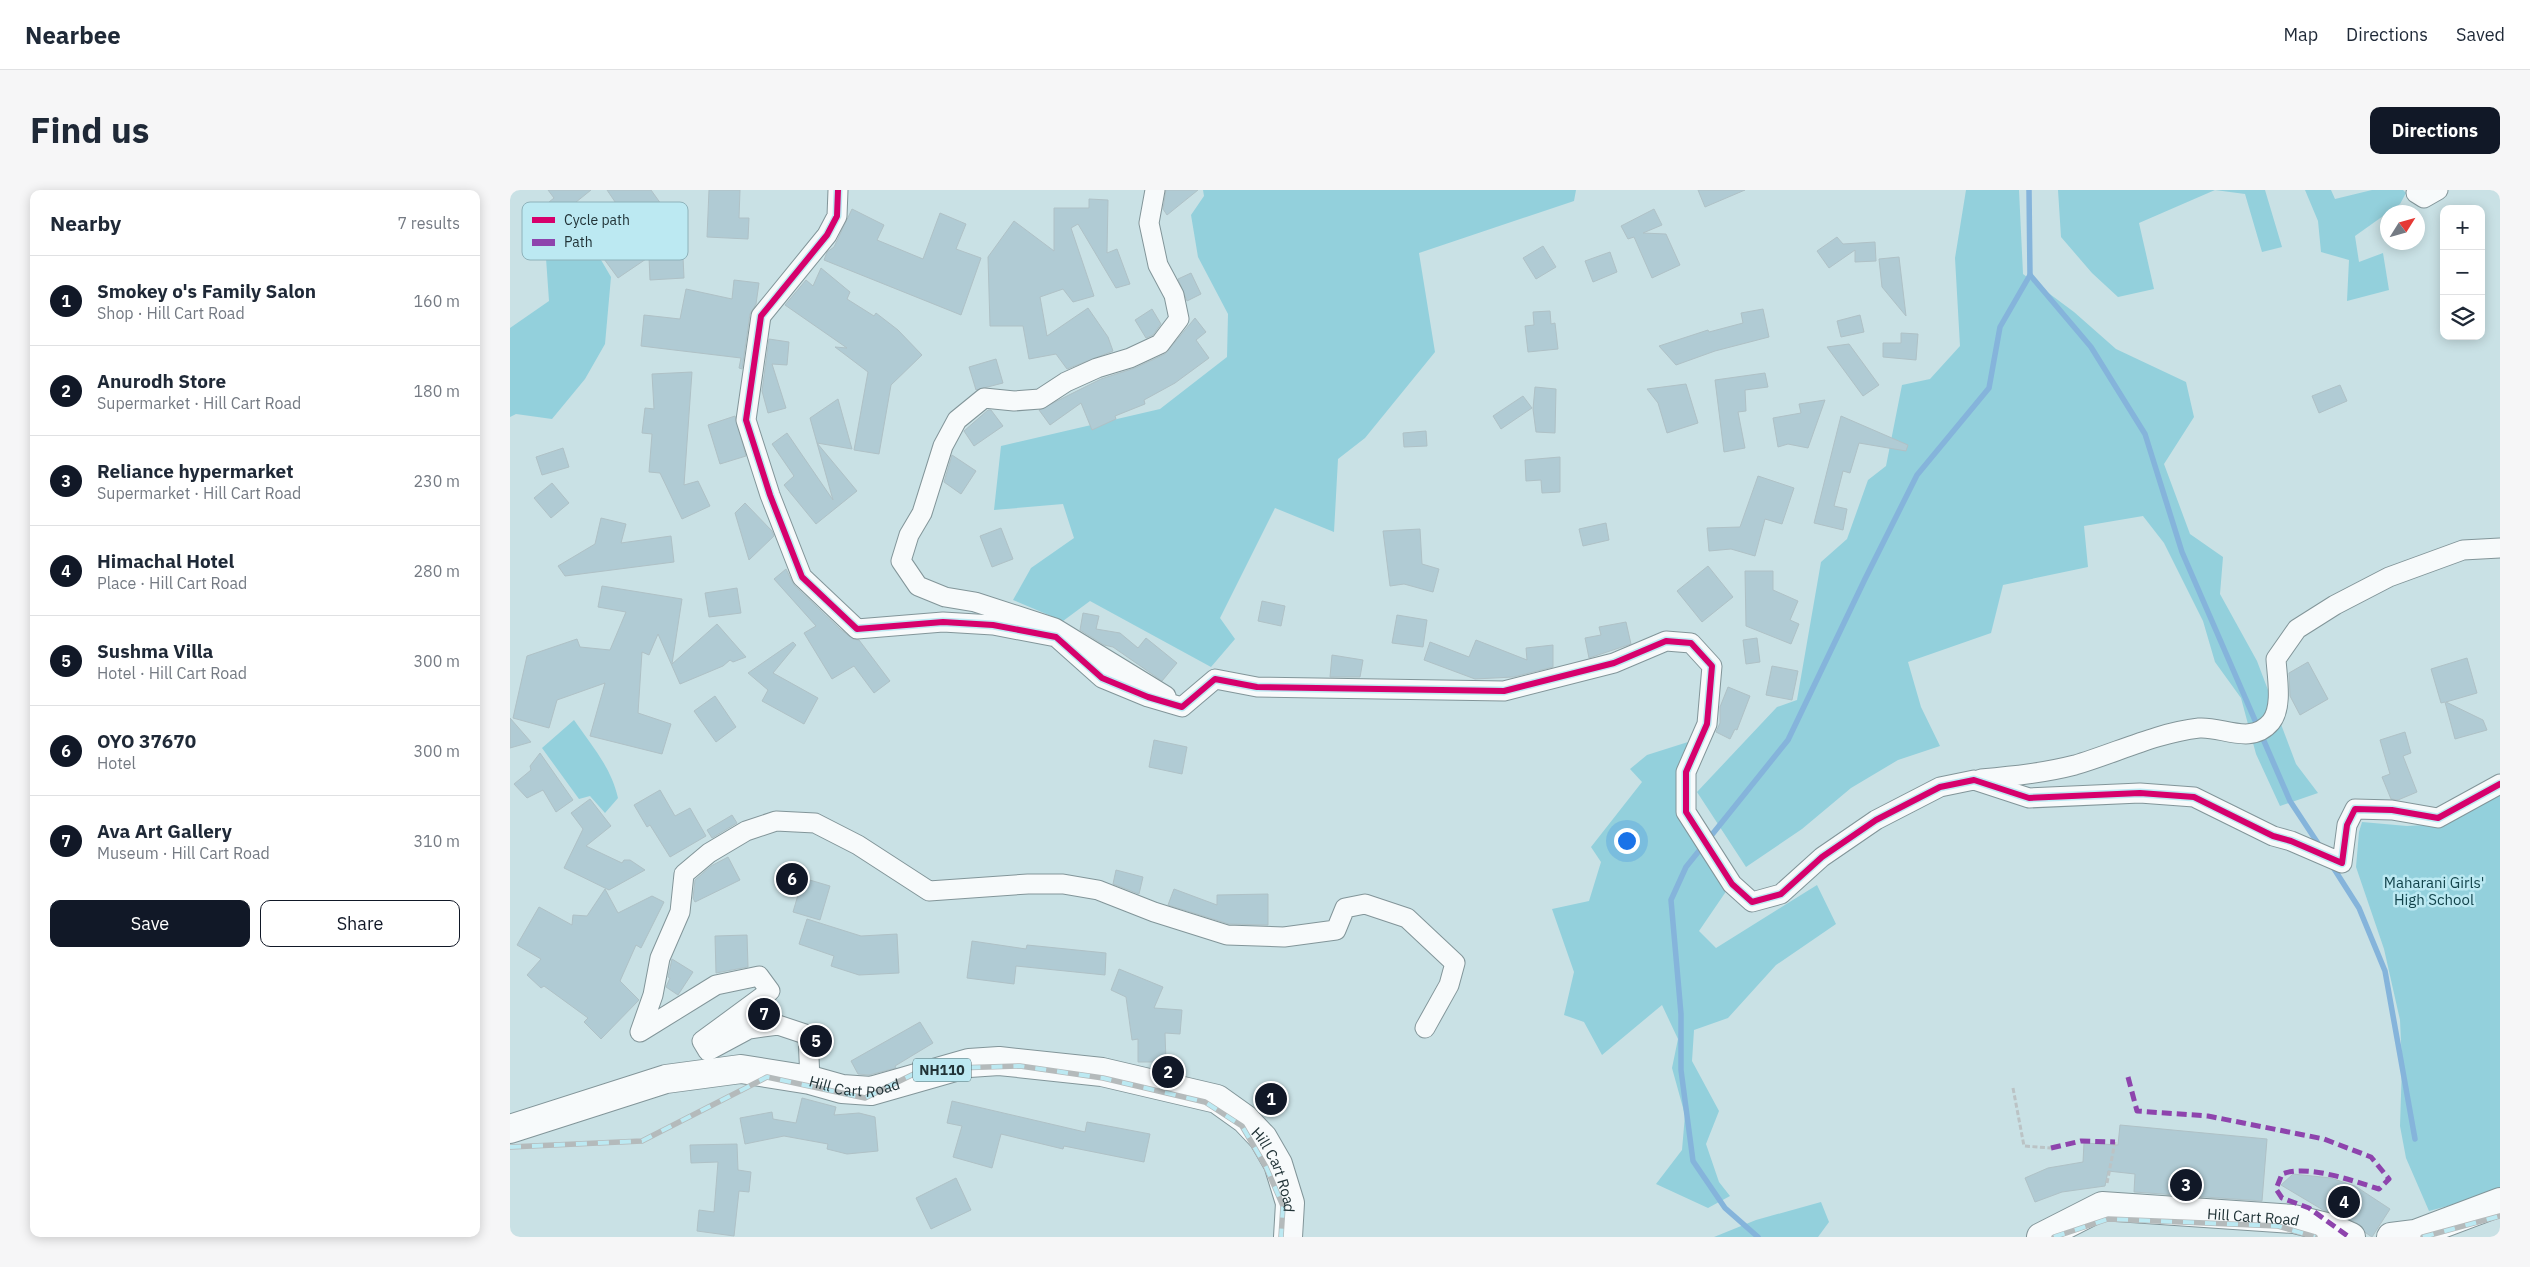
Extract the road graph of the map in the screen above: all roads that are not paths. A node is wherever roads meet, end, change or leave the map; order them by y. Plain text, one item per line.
1 (838, 190) edge
2 (1155, 190) edge
3 (2418, 190) edge
4 (2438, 190) edge
5 (2500, 548) edge
6 (1182, 707) junction
7 (1974, 780) junction
8 (2500, 784) edge
9 (1425, 1028) dead end
10 (810, 1080) junction
11 (510, 1129) edge
12 (2500, 1202) edge
13 (1288, 1237) edge
14 (2041, 1237) edge
15 (2351, 1237) edge
16 (2391, 1237) edge

1 - 6 street
2 - 6 street
3 - 4 street
5 - 7 street
6 - 7 street
7 - 8 street
9 - 10 street
10 - 11 highway, Hill Cart Road / NH110
10 - 13 highway, Hill Cart Road / NH110
12 - 16 highway
14 - 15 highway, Hill Cart Road

